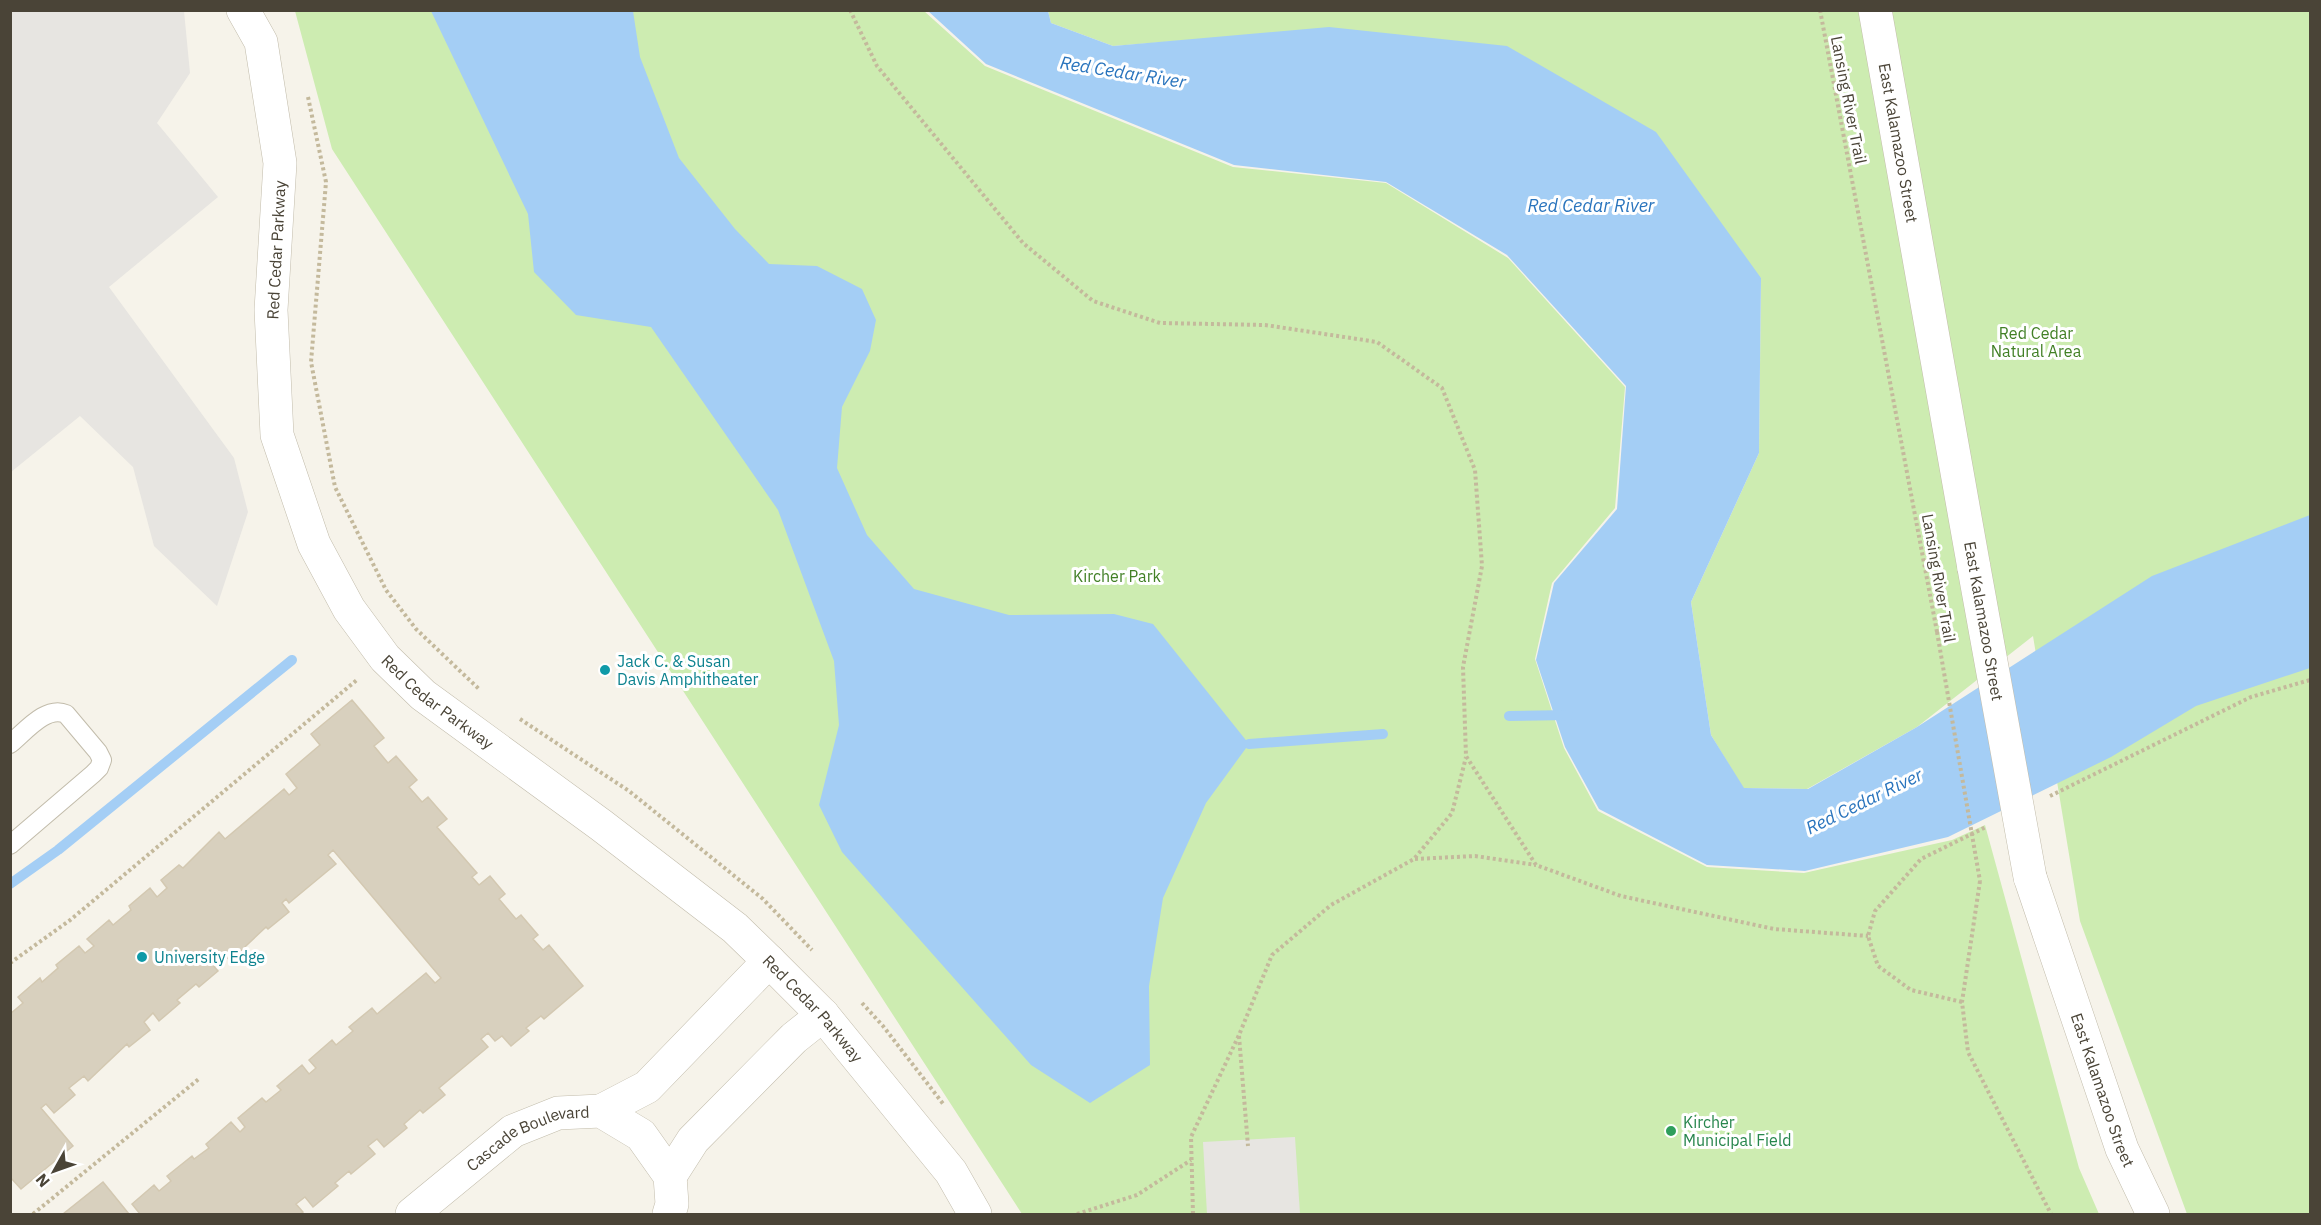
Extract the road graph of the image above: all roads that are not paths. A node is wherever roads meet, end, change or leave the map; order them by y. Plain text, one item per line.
1 (243, 10) edge
2 (1875, 10) edge
3 (10, 744) edge
4 (10, 845) edge
5 (769, 961) junction
6 (823, 1015) junction
7 (601, 1111) junction
8 (670, 1176) junction
9 (412, 1215) edge
10 (669, 1215) edge
11 (975, 1215) edge
12 (2153, 1215) edge

1 - 5 street, Red Cedar Parkway
2 - 12 street, East Kalamazoo Street, bridge
3 - 4 lane
5 - 6 street, Red Cedar Parkway
5 - 7 street
6 - 8 street
6 - 11 street, Red Cedar Parkway
7 - 8 street, Cascade Boulevard
7 - 9 street, Cascade Boulevard
8 - 10 street

